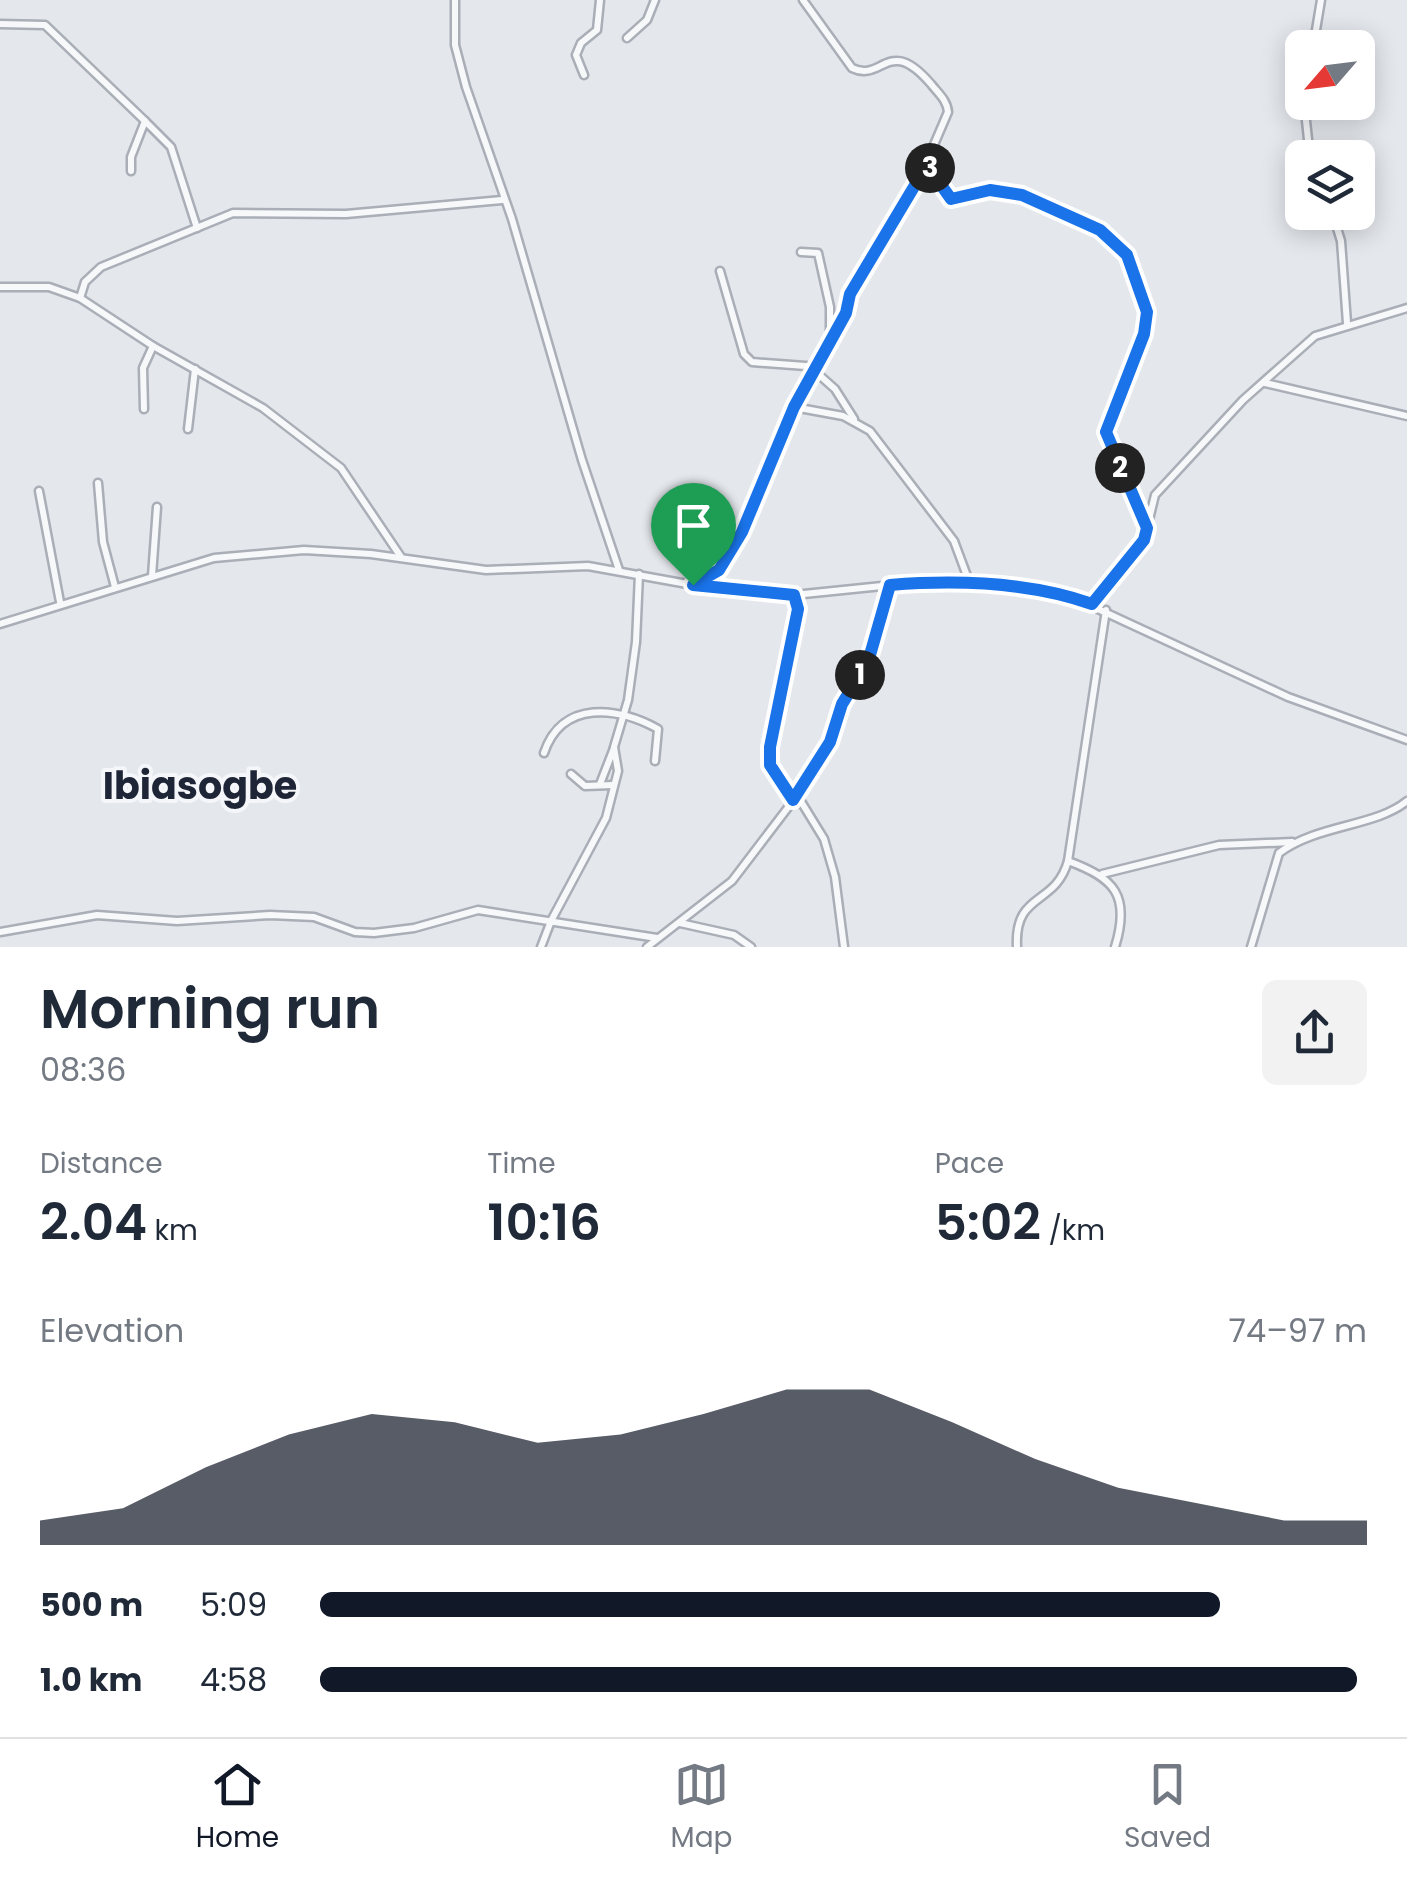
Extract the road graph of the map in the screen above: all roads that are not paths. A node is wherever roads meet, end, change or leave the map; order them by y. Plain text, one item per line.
1 (455, 0) edge
2 (600, 0) edge
3 (654, 0) edge
4 (803, 0) edge
5 (1321, 0) edge
6 (0, 24) edge
7 (1316, 30) edge
8 (627, 38) dead end
9 (584, 75) dead end
10 (145, 121) junction
11 (927, 165) junction
12 (131, 171) dead end
13 (502, 200) junction
14 (198, 228) junction
15 (1338, 230) edge
16 (801, 252) dead end
17 (720, 271) dead end
18 (0, 287) edge
19 (80, 298) junction
20 (1407, 308) edge
21 (1348, 324) junction
22 (830, 335) junction
23 (153, 346) junction
24 (822, 356) junction
25 (195, 369) junction
26 (818, 370) junction
27 (828, 380) junction
28 (1265, 384) junction
29 (794, 407) junction
30 (144, 410) dead end
31 (1407, 416) edge
32 (855, 420) junction
33 (188, 428) dead end
34 (98, 483) dead end
35 (39, 491) dead end
36 (156, 507) dead end
37 (1147, 528) junction
38 (402, 558) junction
39 (620, 570) junction
40 (716, 573) junction
41 (639, 574) junction
42 (152, 576) junction
43 (970, 584) junction
44 (693, 585) junction
45 (890, 585) junction
46 (114, 587) junction
47 (716, 588) junction
48 (794, 595) junction
49 (60, 602) junction
50 (1092, 604) junction
51 (1106, 610) junction
52 (0, 624) edge
53 (624, 712) junction
54 (1407, 740) edge
55 (614, 747) junction
56 (544, 752) dead end
57 (655, 761) dead end
58 (571, 774) dead end
59 (600, 784) junction
60 (613, 785) junction
61 (795, 797) junction
62 (1407, 801) edge
63 (1294, 842) junction
64 (1277, 844) junction
65 (1279, 853) junction
66 (1068, 861) junction
67 (1102, 874) junction
68 (550, 921) junction
69 (680, 923) junction
70 (0, 932) edge
71 (658, 938) junction
72 (542, 947) edge
73 (647, 947) edge
74 (752, 947) edge
75 (844, 947) edge
76 (1017, 947) edge
77 (1115, 947) edge
78 (1251, 947) edge

1 - 13 street
2 - 9 street
3 - 8 street
4 - 11 street
5 - 7 street
6 - 10 street
10 - 12 street
10 - 14 street
11 - 22 street
11 - 37 street
13 - 14 street
13 - 39 street
14 - 19 street
15 - 21 street
16 - 22 street
17 - 26 street
18 - 19 street
19 - 23 street
20 - 21 street
21 - 28 street
22 - 24 street
23 - 25 street
23 - 30 street
24 - 26 street
24 - 27 street
25 - 33 street
25 - 38 street
26 - 27 street
26 - 29 street
27 - 32 street
28 - 31 street
28 - 37 street
29 - 32 street
29 - 40 street
32 - 43 street
34 - 46 street
35 - 49 street
36 - 42 street
37 - 50 street
38 - 39 street
38 - 42 street
39 - 41 street
40 - 44 street
40 - 47 street
41 - 44 street
41 - 53 street
42 - 46 street
43 - 45 street
43 - 50 street
44 - 47 street
45 - 48 street
45 - 61 street
46 - 49 street
47 - 48 street
48 - 61 street
49 - 52 street
50 - 51 street
51 - 54 street
51 - 66 street
53 - 55 street
53 - 56 street
53 - 57 street
55 - 59 street
55 - 60 street
58 - 59 street
59 - 60 street
60 - 68 street
61 - 69 street
61 - 75 street
62 - 63 street
63 - 64 street
63 - 65 street
64 - 65 street
64 - 67 street
65 - 78 street
66 - 67 street
66 - 76 street
67 - 77 street
68 - 70 street
68 - 71 street
68 - 72 street
69 - 71 street
69 - 74 street
71 - 73 street

